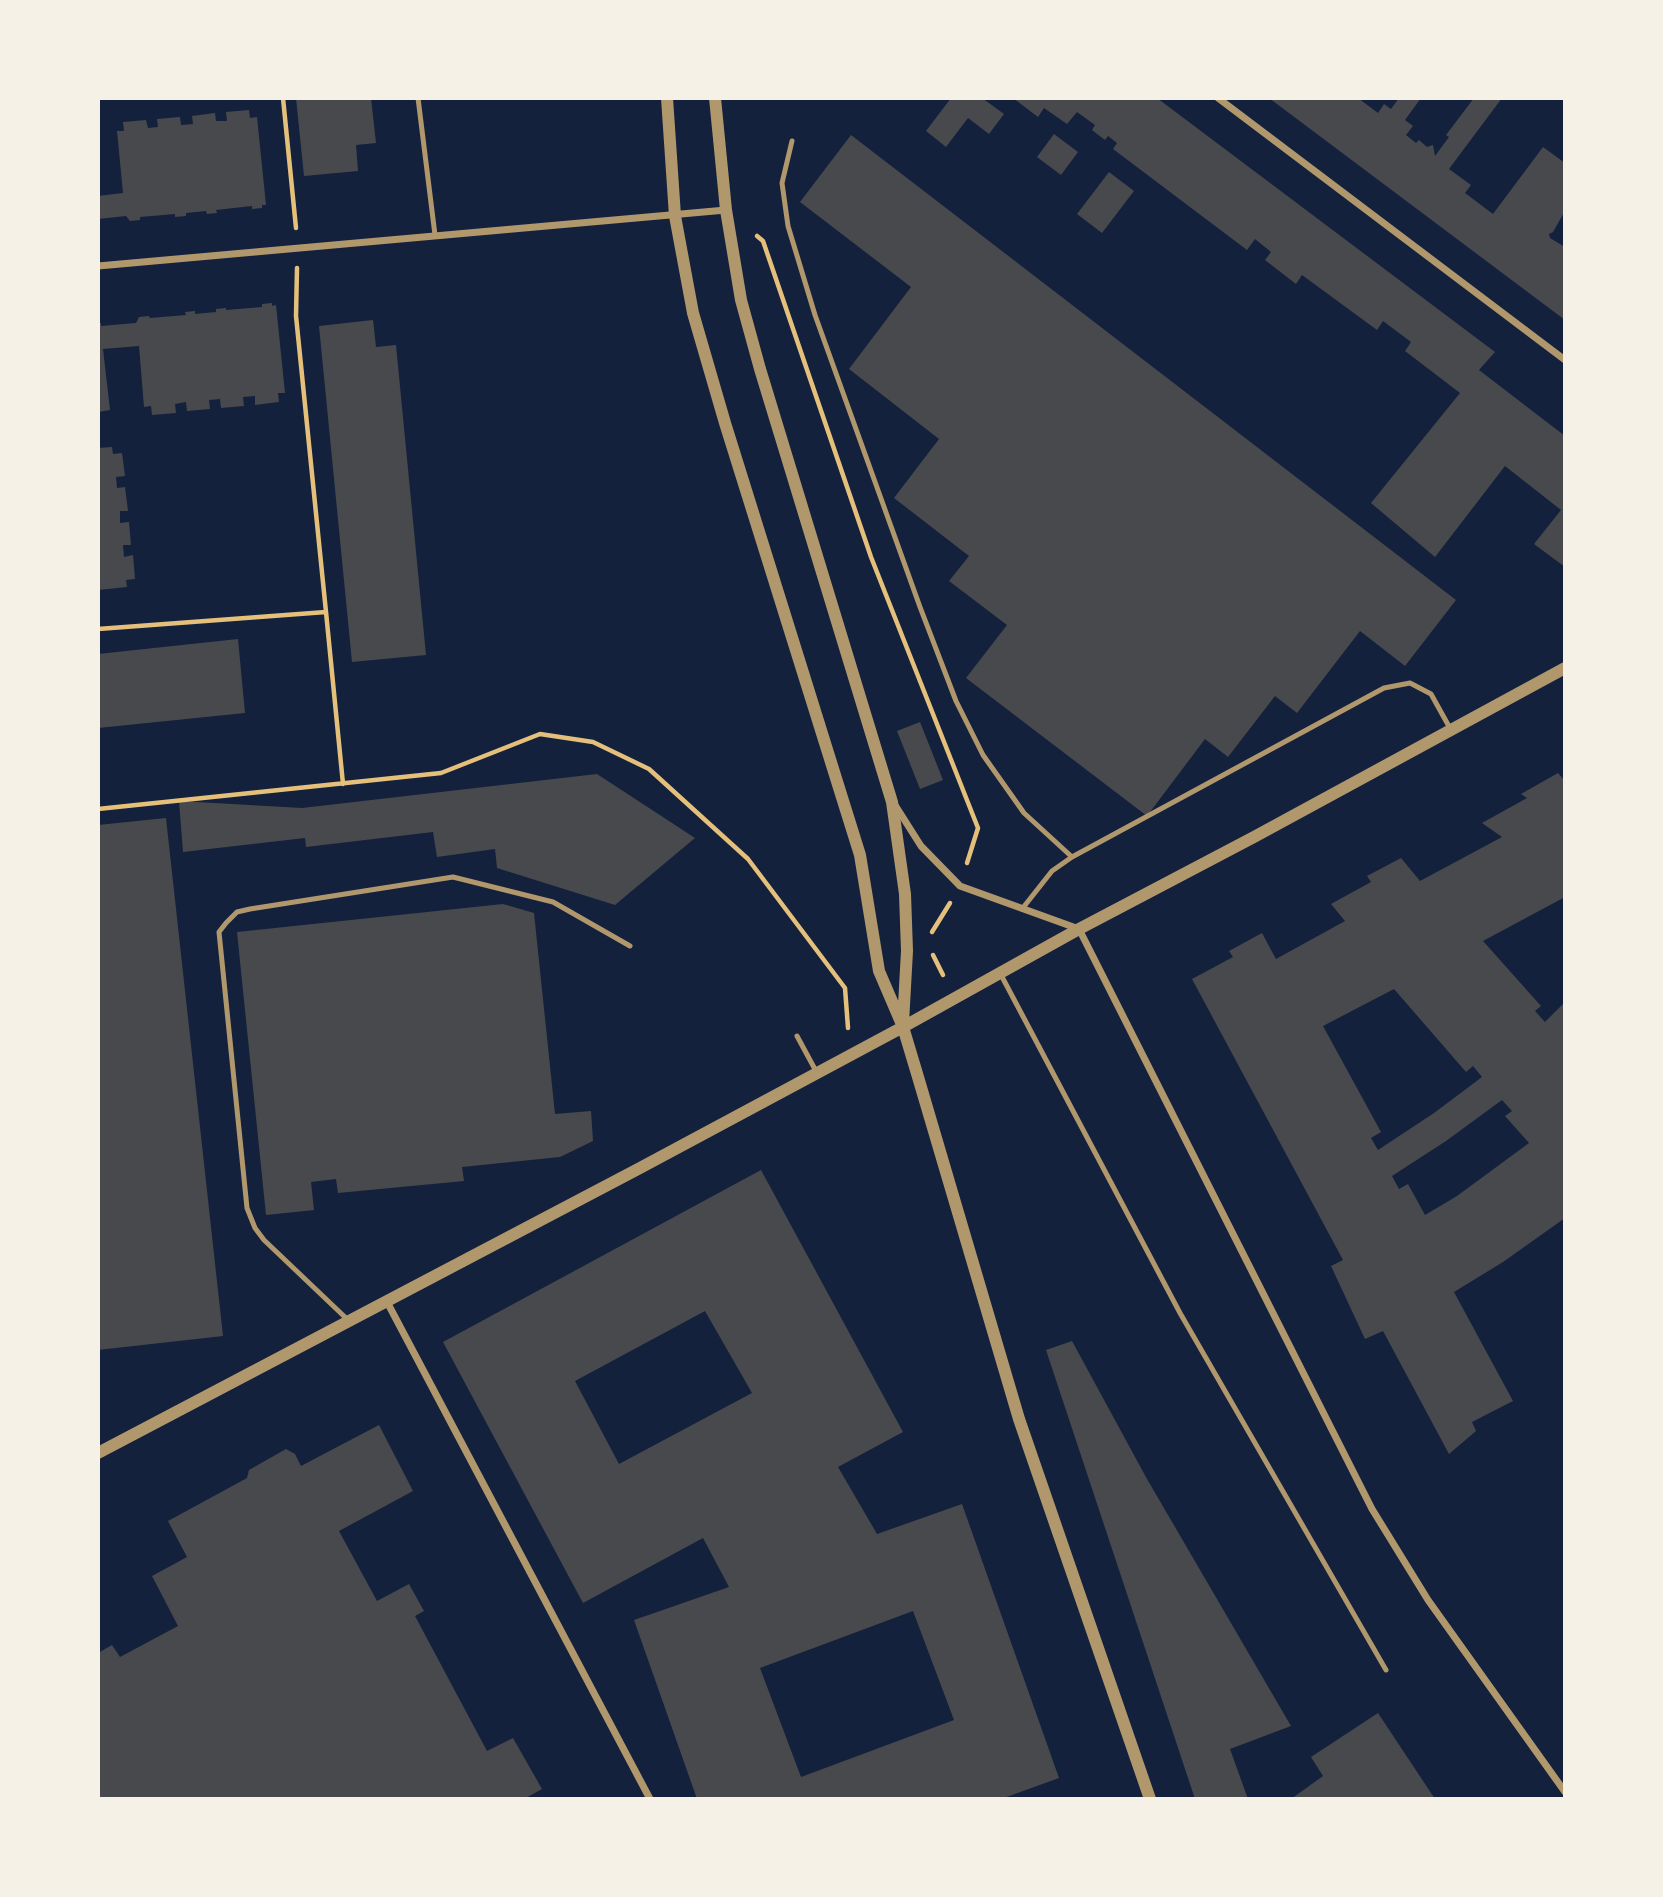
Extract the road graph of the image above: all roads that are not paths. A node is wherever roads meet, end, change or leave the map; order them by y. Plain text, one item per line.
1 (418, 98) edge
2 (667, 98) edge
3 (715, 98) edge
4 (1218, 98) edge
5 (792, 141) dead end
6 (726, 210) junction
7 (675, 216) junction
8 (435, 235) junction
9 (98, 266) edge
10 (1565, 360) edge
11 (1565, 668) edge
12 (1451, 730) junction
13 (892, 802) junction
14 (1072, 857) junction
15 (1023, 909) junction
16 (1079, 929) junction
17 (630, 946) dead end
18 (1000, 973) junction
19 (903, 1027) junction
20 (797, 1036) dead end
21 (817, 1073) junction
22 (386, 1300) junction
23 (348, 1320) junction
24 (98, 1453) edge
25 (1386, 1670) dead end
26 (1565, 1792) edge
27 (650, 1799) edge
28 (1150, 1799) edge

1 - 8 lane
2 - 7 street
3 - 6 street
4 - 10 street
5 - 14 lane
6 - 7 street
6 - 13 street
7 - 8 street
7 - 19 street
8 - 9 street
11 - 12 street
12 - 14 lane
12 - 16 street
13 - 15 street
13 - 19 street
14 - 15 lane
15 - 16 street
16 - 18 street
16 - 26 street
17 - 23 lane
18 - 19 street
18 - 25 lane
19 - 21 street
19 - 28 street
20 - 21 lane
21 - 22 street
22 - 23 street
22 - 27 street
23 - 24 street

